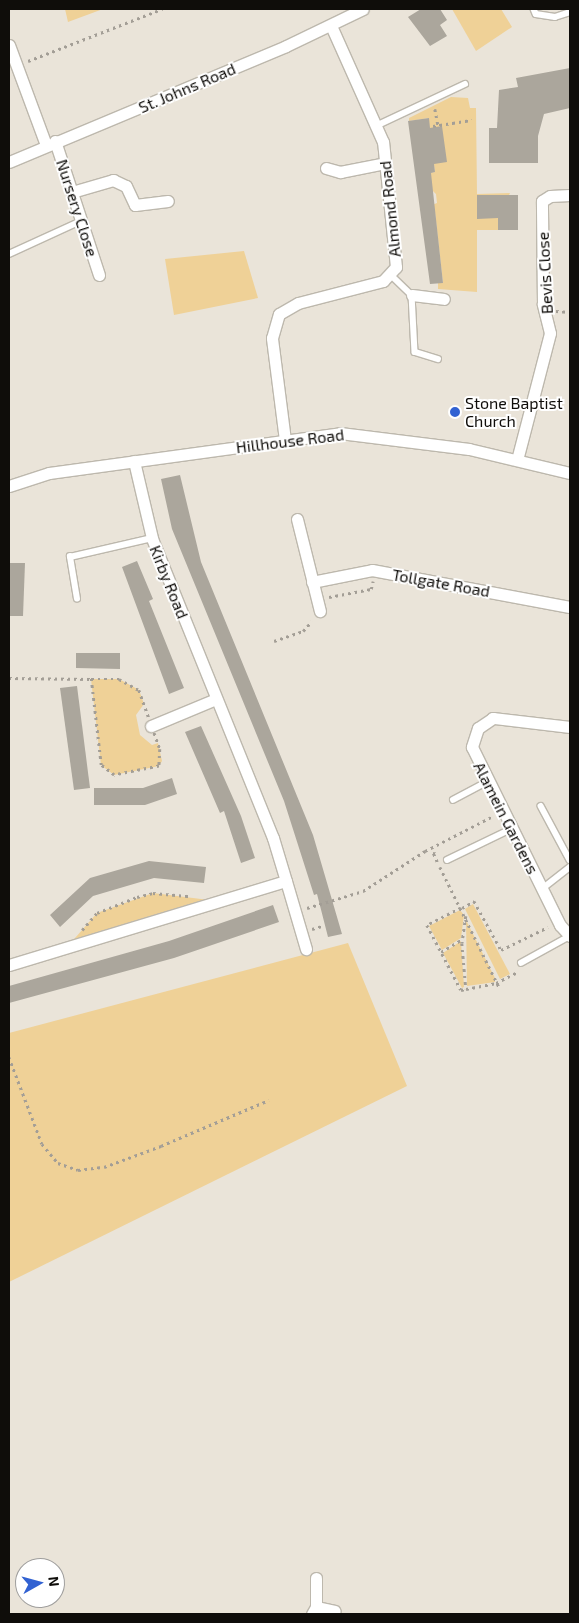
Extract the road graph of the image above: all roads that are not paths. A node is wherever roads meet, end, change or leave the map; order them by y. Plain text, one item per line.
1 (363, 9) edge
2 (534, 9) edge
3 (570, 12) edge
4 (331, 26) junction
5 (9, 45) edge
6 (466, 84) dead end
7 (378, 125) junction
8 (51, 143) junction
9 (9, 162) edge
10 (386, 163) junction
11 (326, 168) dead end
12 (72, 192) junction
13 (570, 195) edge
14 (168, 201) dead end
15 (81, 221) junction
16 (9, 254) edge
17 (99, 275) dead end
18 (391, 275) junction
19 (412, 295) junction
20 (444, 299) dead end
21 (438, 360) dead end
22 (285, 440) junction
23 (517, 460) junction
24 (134, 461) junction
25 (570, 474) edge
26 (9, 486) edge
27 (297, 519) dead end
28 (152, 538) junction
29 (312, 582) junction
30 (77, 599) dead end
31 (570, 607) edge
32 (317, 613) road end
33 (216, 699) junction
34 (151, 726) road end
35 (570, 727) edge
36 (487, 782) junction
37 (453, 800) dead end
38 (541, 806) dead end
39 (511, 829) junction
40 (447, 860) road end
41 (570, 860) edge
42 (570, 867) edge
43 (286, 881) junction
44 (542, 889) junction
45 (570, 936) edge
46 (305, 947) road end
47 (521, 963) dead end
48 (9, 965) edge
49 (316, 1578) dead end
50 (314, 1611) edge
51 (335, 1611) dead end

1 - 4 street, St. Johns Road
2 - 3 lane
4 - 7 street, Almond Road
4 - 8 street, St. Johns Road
5 - 8 street, Nursery Close
6 - 7 lane
7 - 10 street, Almond Road
8 - 9 street, St. Johns Road
8 - 12 street, Nursery Close
10 - 11 street
10 - 18 street, Almond Road
12 - 14 street
12 - 15 street, Nursery Close
13 - 23 street, Bevis Close
15 - 16 lane
15 - 17 street, Nursery Close
18 - 19 lane
18 - 22 street, Almond Road
19 - 20 street
19 - 21 lane
22 - 23 street, Hillhouse Road
22 - 24 street, Hillhouse Road
23 - 25 street, Hillhouse Road
24 - 26 street, Hillhouse Road
24 - 28 street, Kirby Road
27 - 29 street
28 - 30 lane
28 - 33 street, Kirby Road
29 - 31 street, Tollgate Road
29 - 32 street
33 - 34 street
33 - 43 street, Kirby Road
35 - 36 street, Alamein Gardens
36 - 37 lane
36 - 39 street, Alamein Gardens
38 - 41 lane
39 - 40 lane
39 - 44 street, Alamein Gardens
42 - 44 lane
43 - 46 street, Kirby Road
43 - 48 street
44 - 45 street, Alamein Gardens
45 - 47 lane
49 - 50 street
50 - 51 street

